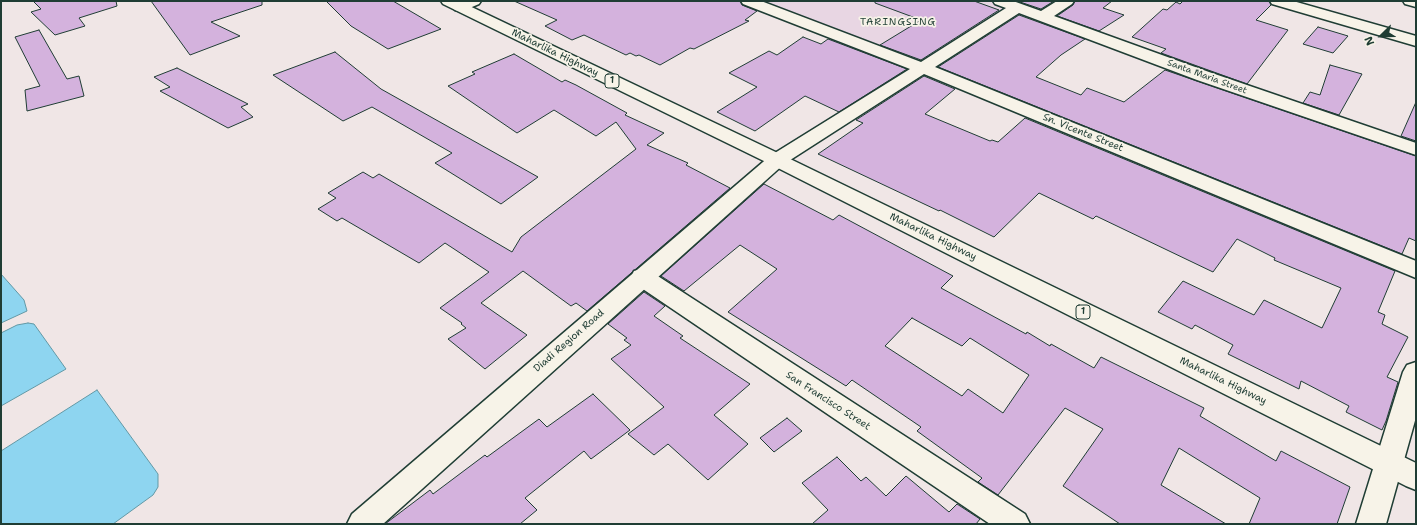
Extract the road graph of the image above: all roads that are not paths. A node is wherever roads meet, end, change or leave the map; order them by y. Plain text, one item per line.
1 (748, 1) edge
2 (1000, 1) edge
3 (1067, 1) edge
4 (1277, 1) edge
5 (1410, 1) edge
6 (461, 3) edge
7 (1416, 3) edge
8 (1017, 8) junction
9 (1042, 17) junction
10 (1416, 41) edge
11 (923, 68) junction
12 (1416, 149) edge
13 (777, 160) junction
14 (1416, 270) edge
15 (642, 277) junction
16 (1416, 372) edge
17 (1389, 464) junction
18 (1416, 477) edge
19 (362, 524) edge
20 (1015, 524) edge
21 (1371, 524) edge

1 - 11 main road, Sn. Vicente Street
2 - 8 main road, Santa Maria Street
3 - 9 main road
4 - 10 main road
5 - 7 main road
6 - 13 main road, Maharlika Highway / 1
8 - 9 main road, Santa Maria Street
8 - 11 main road, Diadi Region Road
9 - 12 main road, Santa Maria Street
11 - 13 main road, Diadi Region Road
11 - 14 main road, Sn. Vicente Street
13 - 15 main road, Diadi Region Road
13 - 17 main road, Maharlika Highway / 1
15 - 19 main road, Diadi Region Road
15 - 20 main road, San Francisco Street
16 - 17 main road
17 - 18 main road, Maharlika Highway / 1
17 - 21 main road

